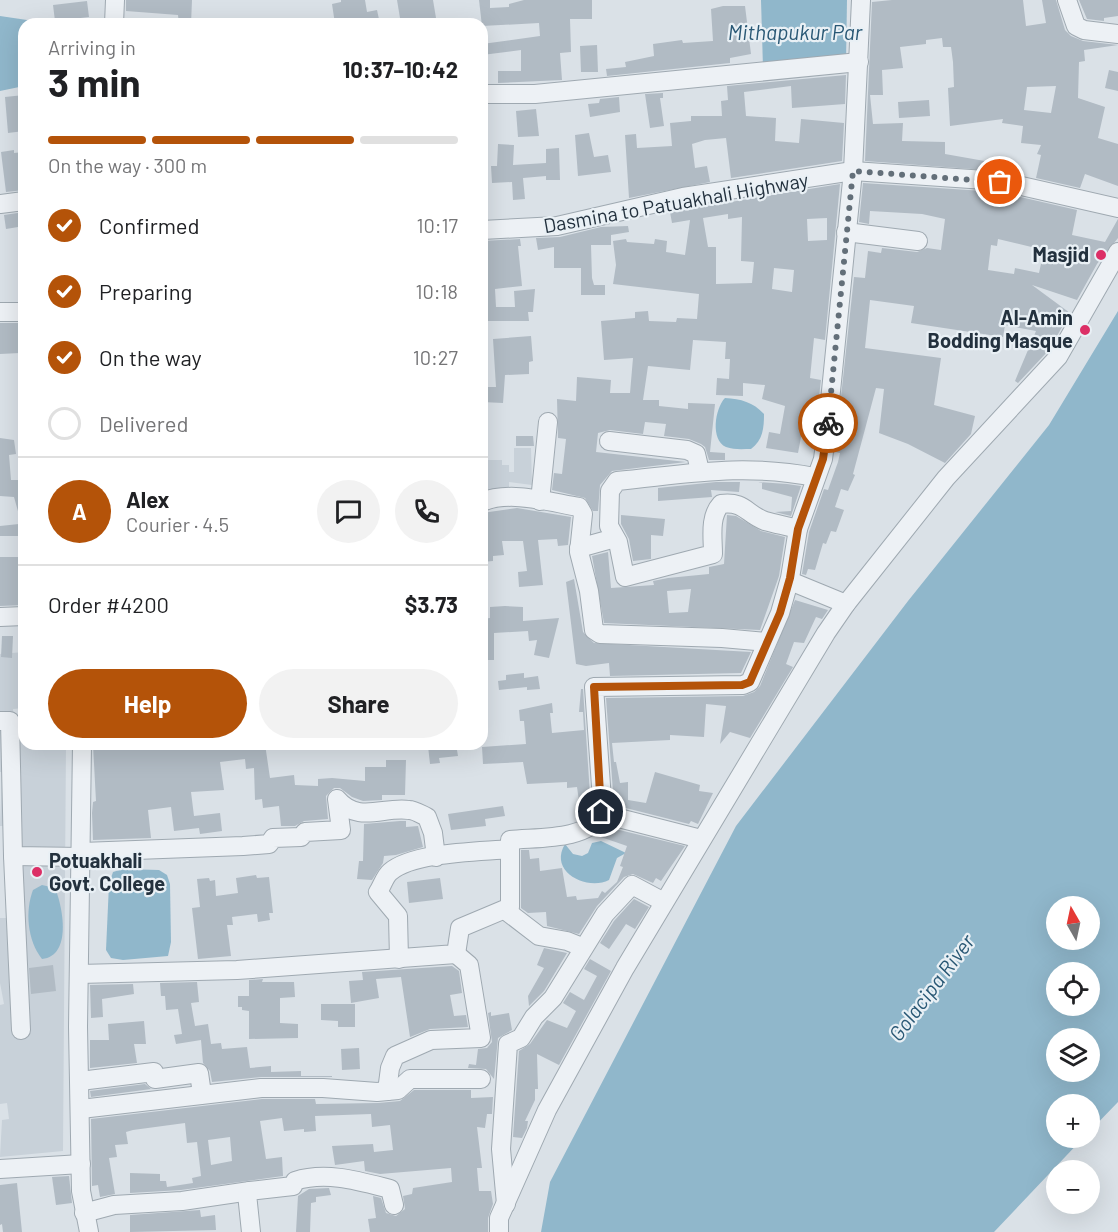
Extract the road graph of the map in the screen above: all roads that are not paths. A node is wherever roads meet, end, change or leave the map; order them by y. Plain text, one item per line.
1 (115, 0) edge
2 (861, 0) edge
3 (1067, 0) edge
4 (114, 18) edge
5 (1118, 34) edge
6 (859, 62) junction
7 (488, 94) edge
8 (853, 171) junction
9 (18, 202) edge
10 (0, 204) edge
11 (1118, 208) edge
12 (488, 230) edge
13 (846, 232) junction
14 (918, 241) dead end
15 (1118, 252) edge
16 (0, 312) edge
17 (18, 312) edge
18 (548, 422) dead end
19 (609, 441) dead end
20 (700, 471) junction
21 (815, 477) junction
22 (488, 499) edge
23 (540, 501) junction
24 (798, 529) junction
25 (615, 538) junction
26 (579, 548) junction
27 (790, 580) junction
28 (846, 604) junction
29 (18, 616) edge
30 (0, 617) edge
31 (766, 642) junction
32 (0, 721) edge
33 (82, 750) edge
34 (603, 814) junction
35 (701, 839) junction
36 (510, 849) junction
37 (82, 854) junction
38 (13, 856) junction
39 (436, 857) junction
40 (664, 902) junction
41 (505, 910) junction
42 (582, 947) junction
43 (456, 954) junction
44 (399, 959) junction
45 (79, 974) junction
46 (21, 1030) dead end
47 (481, 1078) dead end
48 (80, 1081) junction
49 (387, 1091) junction
50 (202, 1094) junction
51 (81, 1109) junction
52 (81, 1164) junction
53 (0, 1169) edge
54 (250, 1191) junction
55 (506, 1204) junction
56 (394, 1205) dead end
57 (84, 1213) junction
58 (90, 1232) edge
59 (251, 1232) edge
60 (499, 1232) edge

1 - 4 street
2 - 6 street
3 - 5 street
6 - 7 street
6 - 8 street
8 - 11 street, Dasmina to Patuakhali Highway
8 - 12 street, Dasmina to Patuakhali Highway
8 - 13 street
9 - 10 street
13 - 14 street
13 - 21 street
15 - 28 street
16 - 17 street
18 - 23 street
19 - 20 street
20 - 21 street
20 - 25 street
21 - 24 street
22 - 23 street
23 - 26 street
24 - 25 street
24 - 27 street
25 - 26 street
26 - 31 street
27 - 28 street
27 - 31 street
28 - 35 street
29 - 30 street
31 - 34 street
32 - 38 street
33 - 37 street
34 - 35 street
34 - 36 street
35 - 40 street
36 - 39 street
36 - 41 street
37 - 38 street
37 - 39 street
37 - 45 street
38 - 46 street
39 - 44 street
40 - 42 street
40 - 55 street
41 - 42 street
41 - 43 street
42 - 55 street
43 - 44 street
43 - 49 street
44 - 45 street
45 - 48 street
47 - 49 street
48 - 50 street
48 - 51 street
49 - 50 street
50 - 51 street
51 - 52 street
52 - 53 street
52 - 57 street
54 - 56 street
54 - 57 street
54 - 59 street
55 - 60 street
57 - 58 street

